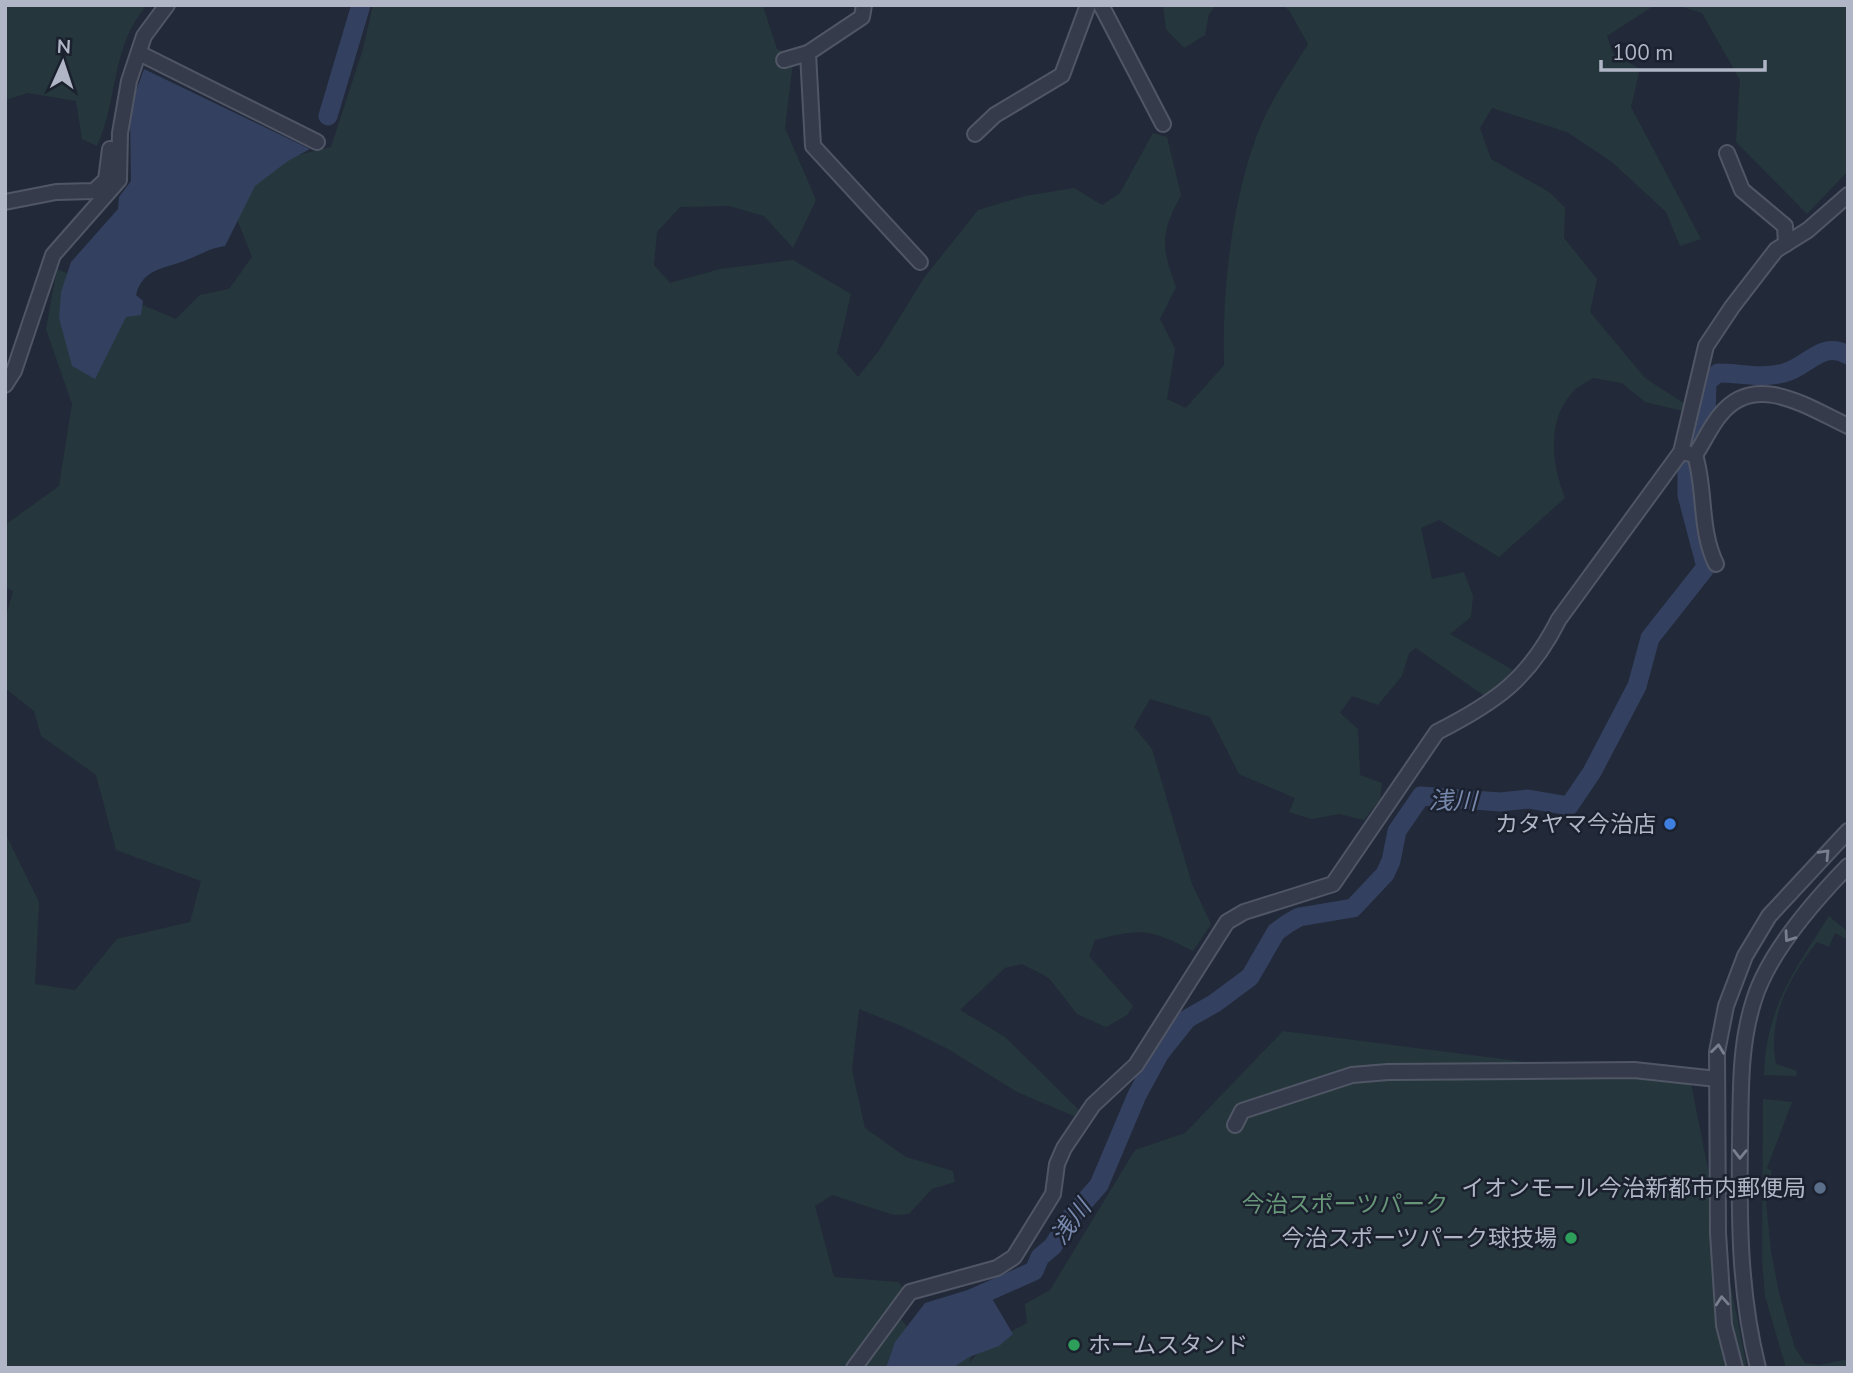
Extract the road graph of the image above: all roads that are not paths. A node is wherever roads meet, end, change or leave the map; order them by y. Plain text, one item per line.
1 (167, 5) edge
2 (864, 5) edge
3 (1088, 5) edge
4 (1101, 5) edge
5 (139, 53) junction
6 (808, 53) junction
7 (784, 60) dead end
8 (1163, 124) dead end
9 (120, 132) junction
10 (975, 134) dead end
11 (317, 142) dead end
12 (1727, 153) dead end
13 (1848, 195) edge
14 (5, 202) edge
15 (1786, 244) junction
16 (920, 262) dead end
17 (5, 385) edge
18 (1848, 426) edge
19 (1681, 452) junction
20 (1695, 455) junction
21 (1716, 564) dead end
22 (1848, 831) edge
23 (1848, 866) edge
24 (1717, 1079) junction
25 (1235, 1125) dead end
26 (854, 1368) edge
27 (1735, 1368) edge
28 (1758, 1368) edge

1 - 5 street
2 - 6 street
3 - 10 street
4 - 8 street
5 - 9 street
5 - 11 street
6 - 7 street
6 - 16 street
9 - 14 street
9 - 17 street
12 - 15 street
13 - 15 street
15 - 19 street
18 - 20 street
19 - 20 street
19 - 26 street
20 - 21 street
24 -> 22 street
23 -> 28 street
24 - 25 street
27 -> 24 street

